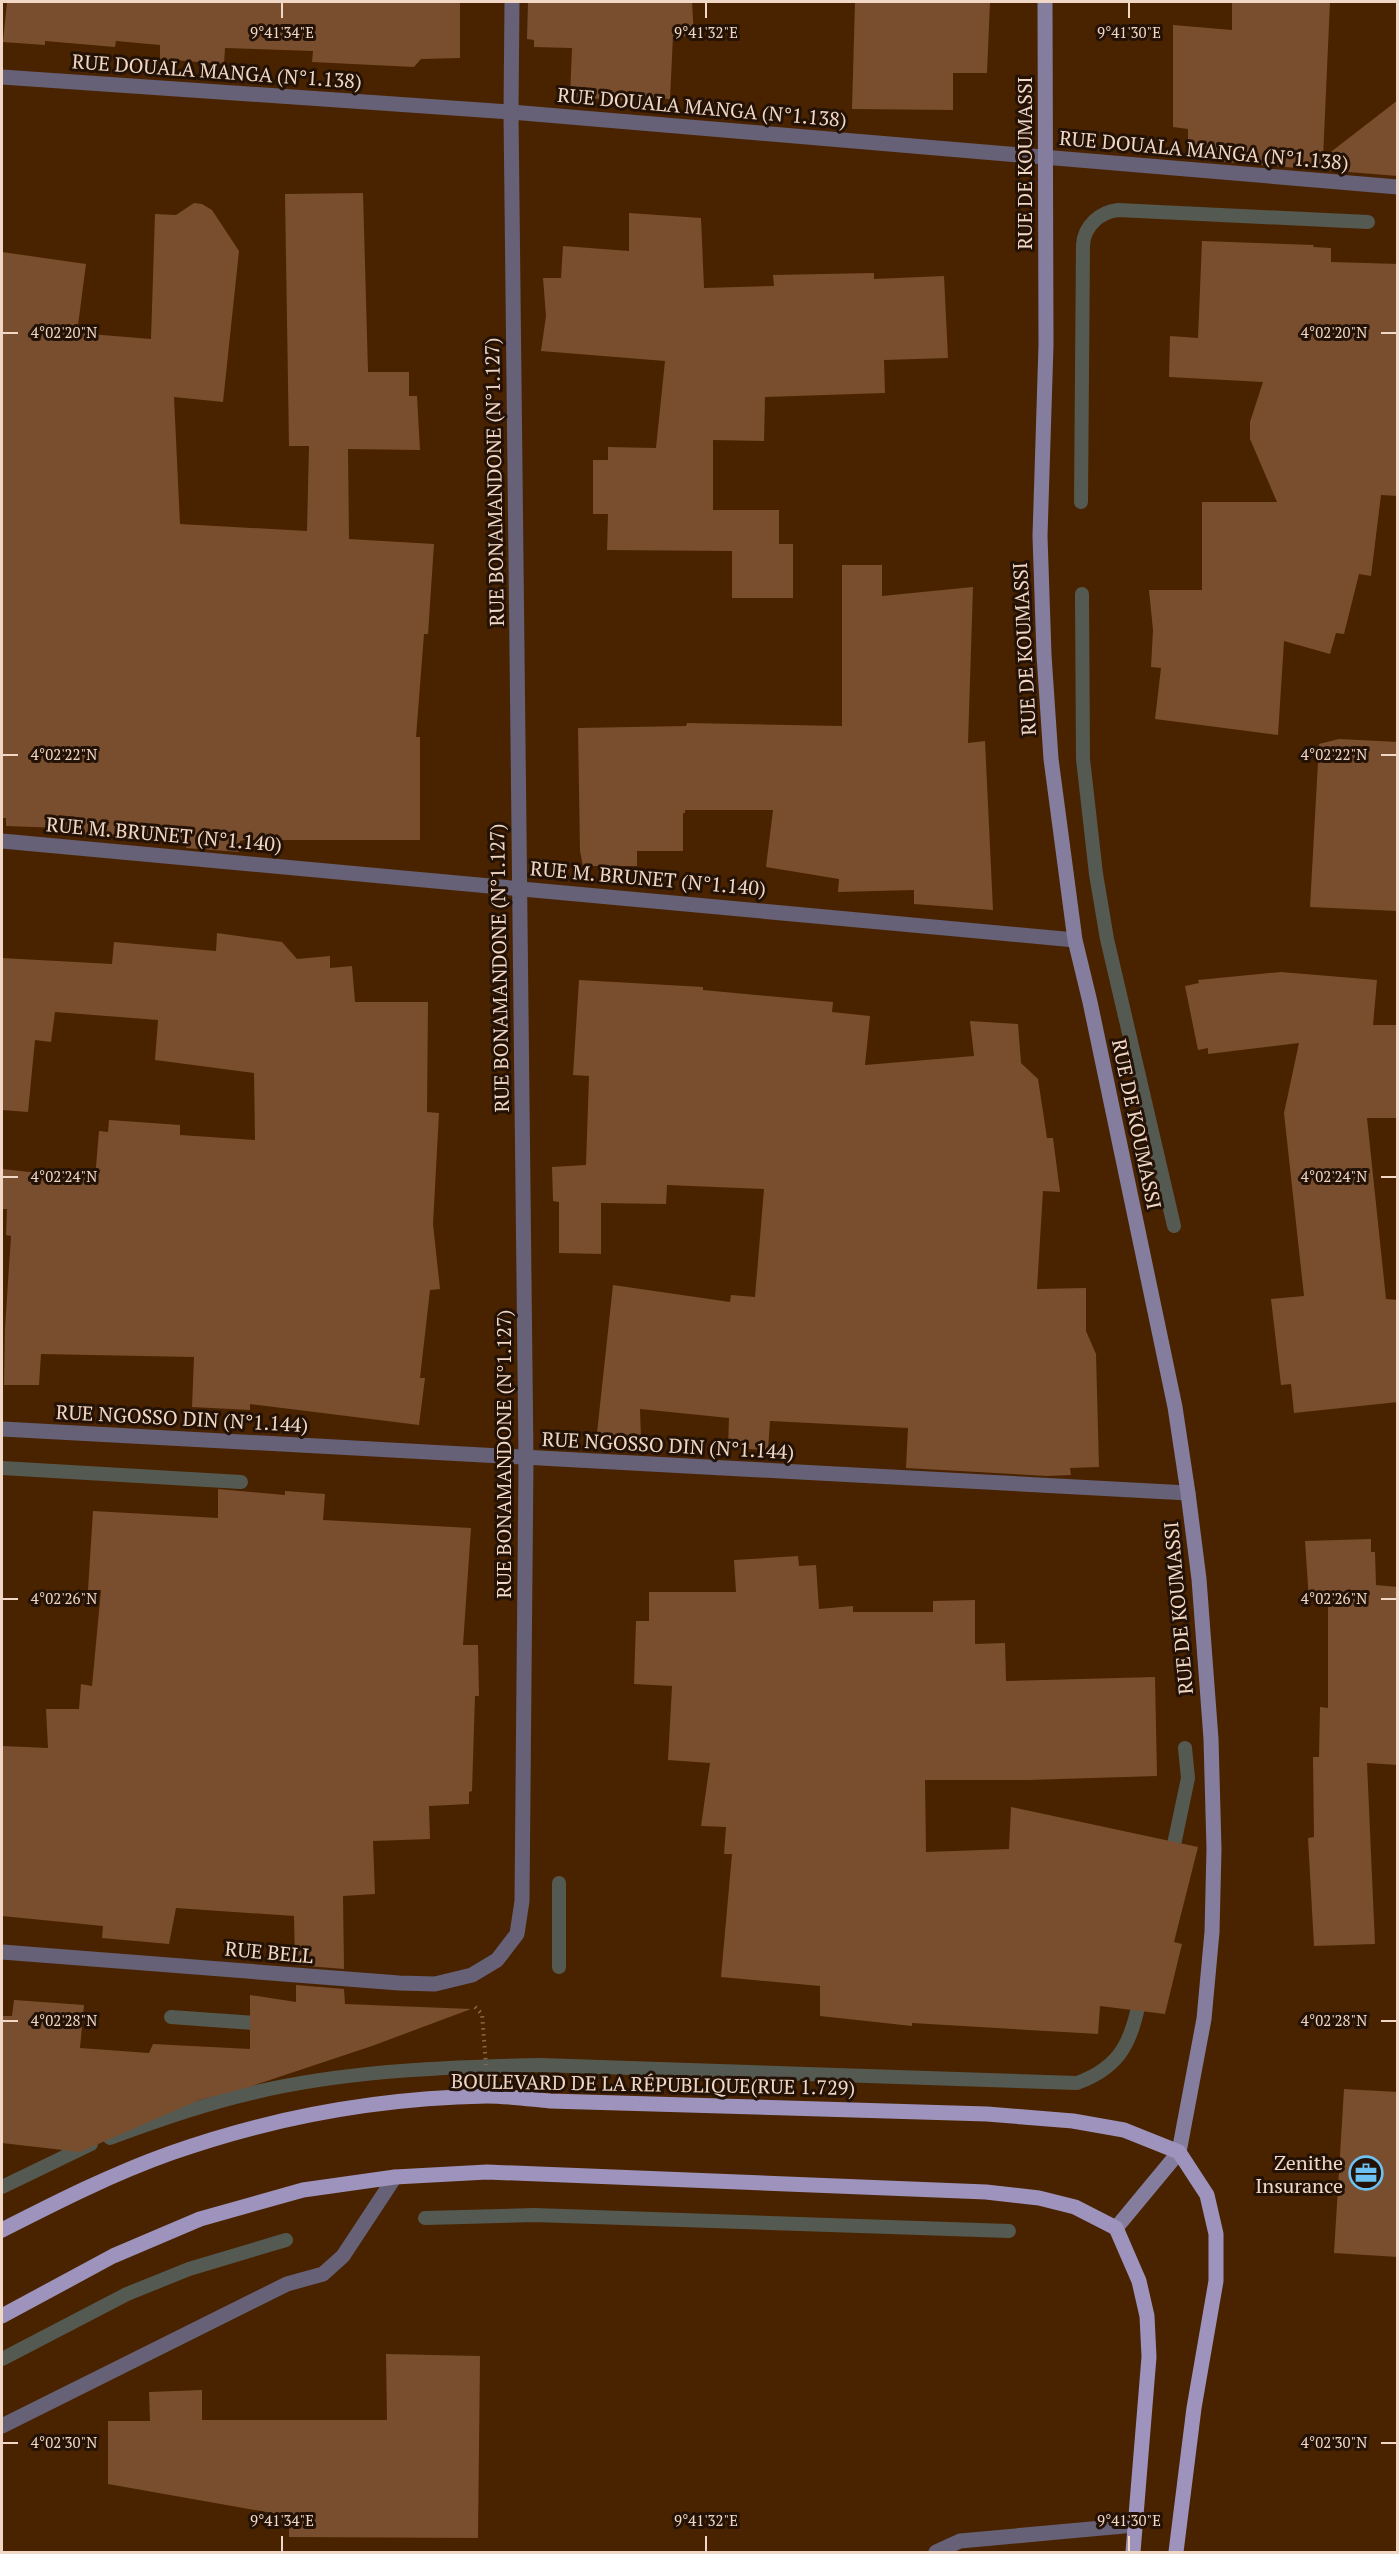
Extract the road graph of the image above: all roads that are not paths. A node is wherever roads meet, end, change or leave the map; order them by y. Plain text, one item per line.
1 (512, 2) edge
2 (1045, 2) edge
3 (2, 77) edge
4 (511, 112) junction
5 (1044, 157) junction
6 (1398, 187) edge
7 (2, 841) edge
8 (519, 887) junction
9 (1075, 940) junction
10 (2, 1429) edge
11 (526, 1459) junction
12 (1188, 1493) junction
13 (517, 1934) joint
14 (2, 1952) edge
15 (1179, 2152) junction
16 (394, 2177) junction
17 (1116, 2228) junction
18 (2, 2230) edge
19 (2, 2316) edge
20 (2, 2426) edge
21 (1135, 2524) junction
22 (936, 2553) edge
23 (1133, 2553) edge
24 (1176, 2553) edge

1 - 4 street, RUE BONAMANDONE (N°1.127)
2 - 5 main road, RUE DE KOUMASSI
3 - 4 street, RUE DOUALA MANGA (N°1.138)
4 - 5 street, RUE DOUALA MANGA (N°1.138)
4 - 8 street, RUE BONAMANDONE (N°1.127)
5 - 6 street, RUE DOUALA MANGA (N°1.138)
5 - 9 main road, RUE DE KOUMASSI
7 - 8 street, RUE M. BRUNET (N°1.140)
8 - 9 street, RUE M. BRUNET (N°1.140)
8 - 11 street, RUE BONAMANDONE (N°1.127)
9 - 12 main road, RUE DE KOUMASSI
10 - 11 street, RUE NGOSSO DIN (N°1.144)
11 - 12 street, RUE NGOSSO DIN (N°1.144)
11 - 13 street, RUE BONAMANDONE (N°1.127)
12 - 15 main road, RUE DE KOUMASSI
13 - 14 street, RUE BELL
15 - 17 main road, RUE DE KOUMASSI
15 - 18 main road, BOULEVARD DE LA RÉPUBLIQUE(RUE 1.729)
15 - 24 main road
16 - 17 main road
16 - 19 main road
16 - 20 street
17 - 21 main road
21 - 22 street
21 - 23 main road

